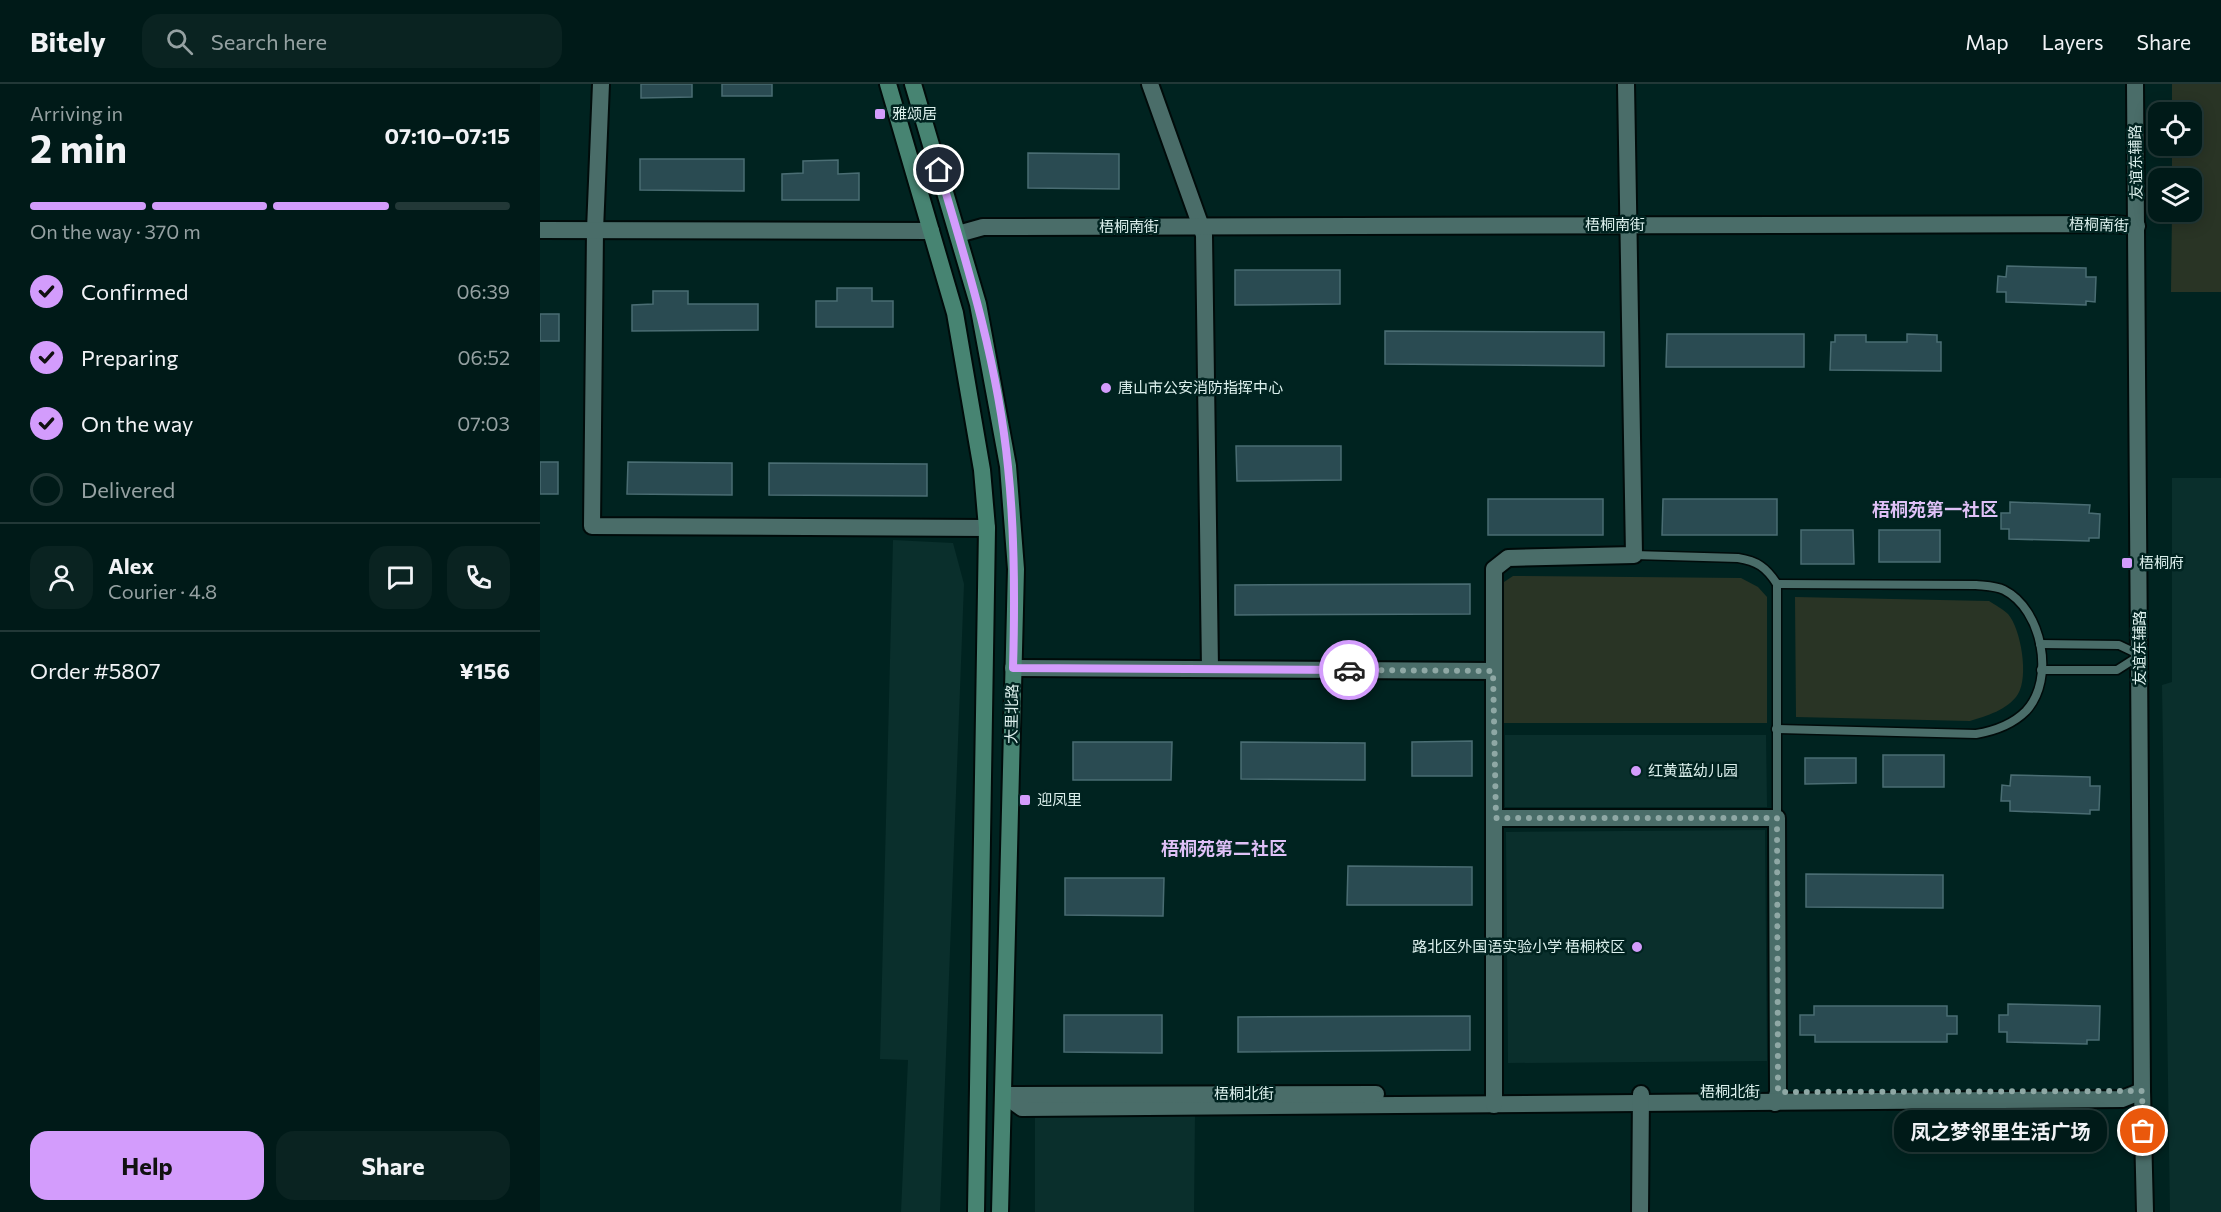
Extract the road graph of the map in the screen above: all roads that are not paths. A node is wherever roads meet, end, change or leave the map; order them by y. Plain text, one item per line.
1 (602, 84) edge
2 (888, 84) edge
3 (914, 84) edge
4 (1150, 84) edge
5 (1626, 84) edge
6 (2135, 84) edge
7 (2137, 226) junction
8 (1628, 229) junction
9 (540, 230) edge
10 (595, 230) junction
11 (932, 231) junction
12 (1203, 231) junction
13 (958, 234) junction
14 (987, 528) junction
15 (1634, 555) junction
16 (1777, 585) junction
17 (2040, 644) junction
18 (2140, 655) junction
19 (1013, 668) junction
20 (1210, 669) junction
21 (2041, 670) junction
22 (1493, 671) junction
23 (1776, 729) junction
24 (1496, 818) junction
25 (1777, 818) junction
26 (2142, 1091) junction
27 (1004, 1095) junction
28 (1640, 1098) junction
29 (1776, 1098) junction
30 (1495, 1099) junction
31 (976, 1212) edge
32 (1000, 1212) edge
33 (1640, 1212) edge
34 (2145, 1212) edge

1 - 10 street
2 - 11 main road, 大里北路
3 - 13 main road, 大里北路
4 - 12 street
5 - 8 street
6 - 7 street, 友谊东辅路
7 - 8 street, 梧桐南街
7 - 18 street, 友谊东辅路
8 - 12 street, 梧桐南街
8 - 15 street
9 - 10 street
10 - 11 street
10 - 14 street
11 - 14 main road, 大里北路
12 - 13 street, 梧桐南街
12 - 20 street
13 - 19 main road, 大里北路
14 - 31 main road, 大里北路
15 - 16 lane
15 - 22 street
16 - 17 lane
16 - 23 lane
17 - 18 lane
17 - 21 lane
18 - 21 lane
18 - 26 street, 友谊东辅路
19 - 20 street
19 - 27 main road, 大里北路
20 - 22 street
21 - 23 lane
22 - 24 street
23 - 25 lane
24 - 25 street
24 - 30 street
25 - 29 street
26 - 29 street, 梧桐北街
26 - 34 street, 友谊东辅路
27 - 30 street, 梧桐北街
27 - 32 main road, 大里北路
28 - 29 street, 梧桐北街
28 - 30 street, 梧桐北街
28 - 33 street

